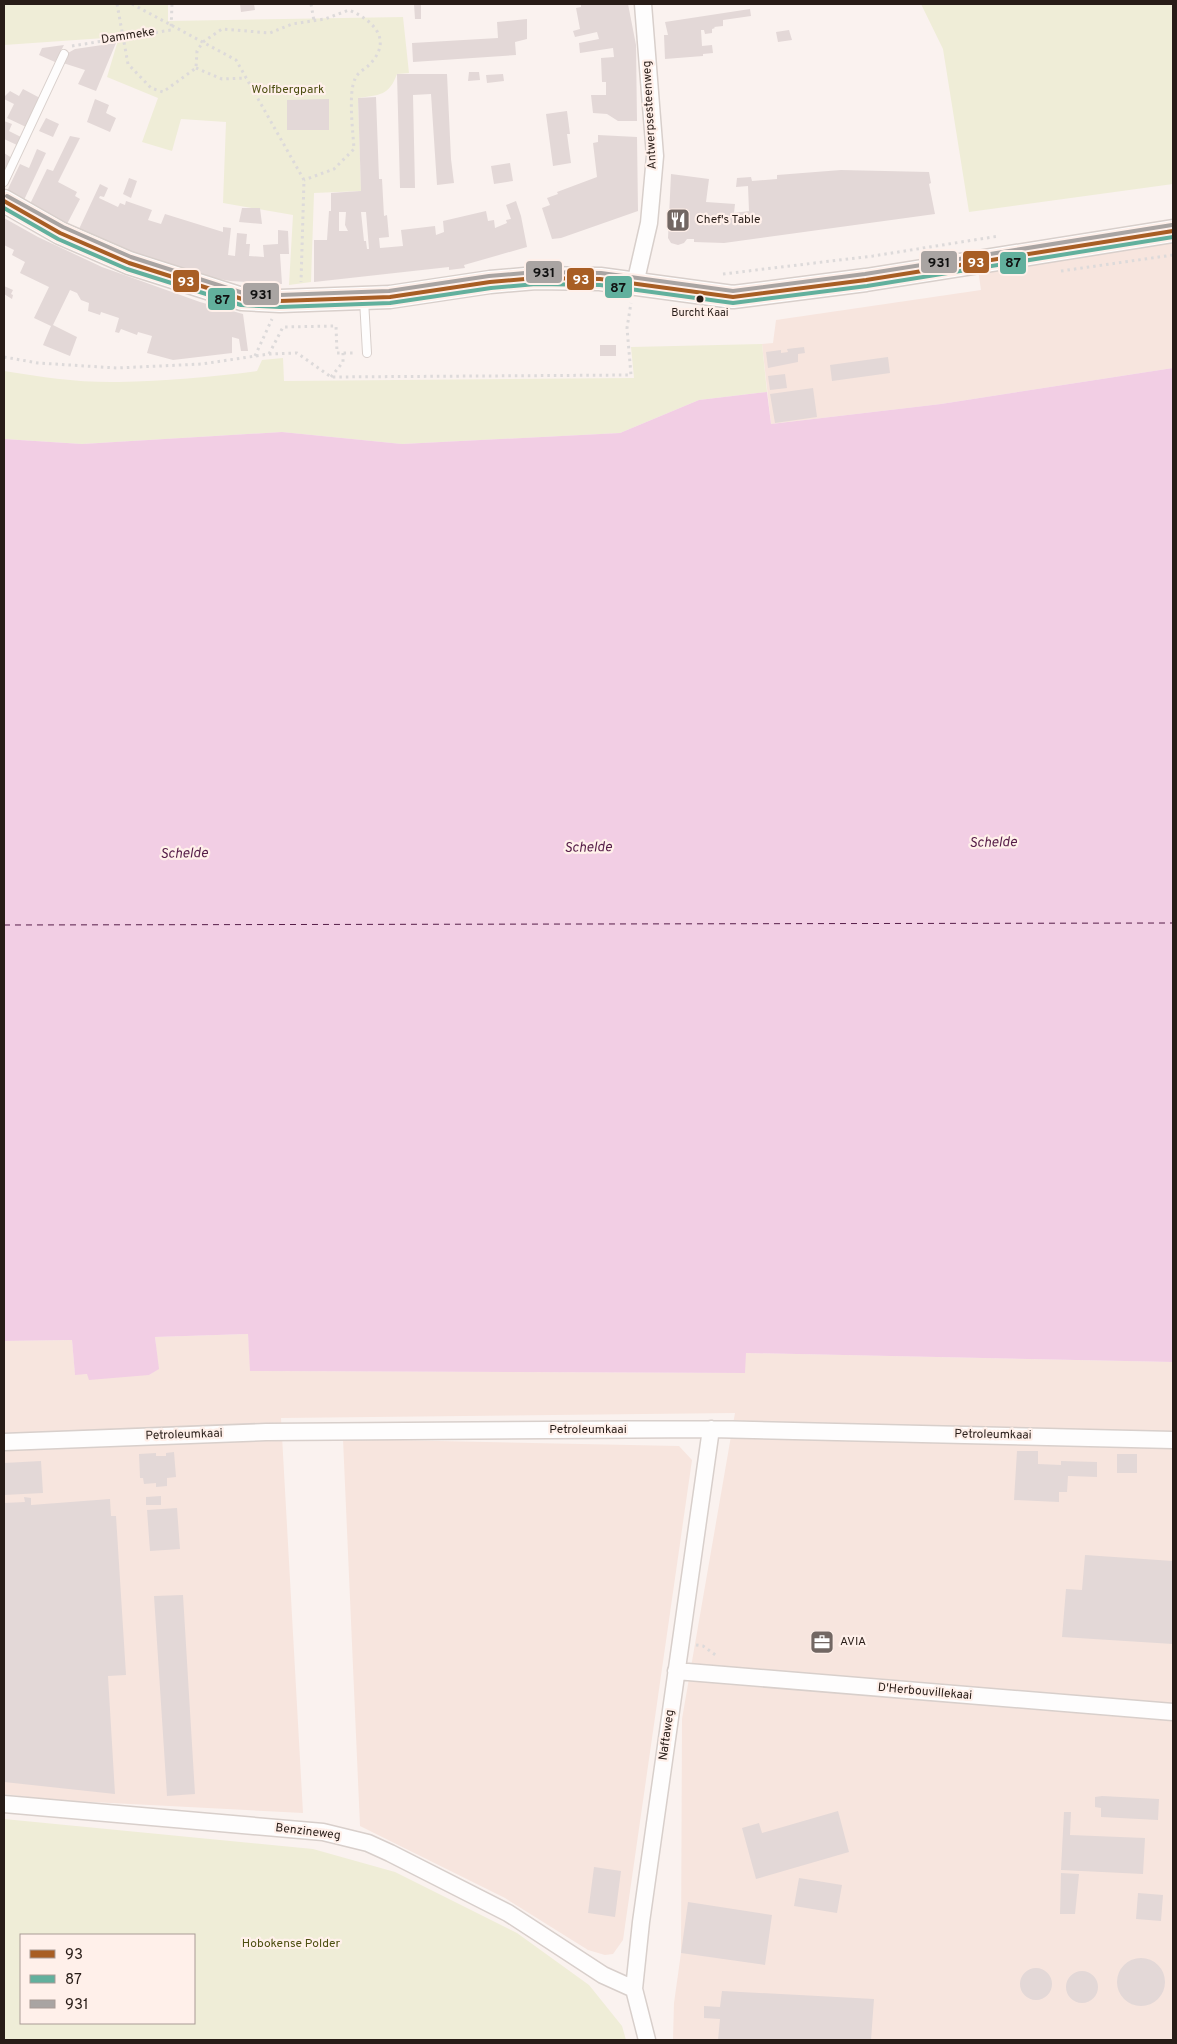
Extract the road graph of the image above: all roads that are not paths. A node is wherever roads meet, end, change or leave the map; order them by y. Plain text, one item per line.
1 (643, 4) edge
2 (64, 54) road end
3 (4, 182) edge
4 (4, 201) edge
5 (1173, 230) edge
6 (635, 284) junction
7 (364, 299) junction
8 (366, 353) road end
9 (711, 1429) junction
10 (1173, 1440) edge
11 (4, 1442) edge
12 (676, 1671) junction
13 (1173, 1712) edge
14 (4, 1804) edge
15 (634, 1989) junction
16 (647, 2040) edge

1 - 6 street, Antwerpsesteenweg
2 - 3 lane
4 - 7 street
5 - 6 street
6 - 7 street
7 - 8 lane
9 - 10 street, Petroleumkaai
9 - 11 street, Petroleumkaai
9 - 12 street, Naftaweg
12 - 13 street, D'Herbouvillekaai
12 - 15 street, Naftaweg
14 - 15 street, Benzineweg
15 - 16 street, Naftaweg

